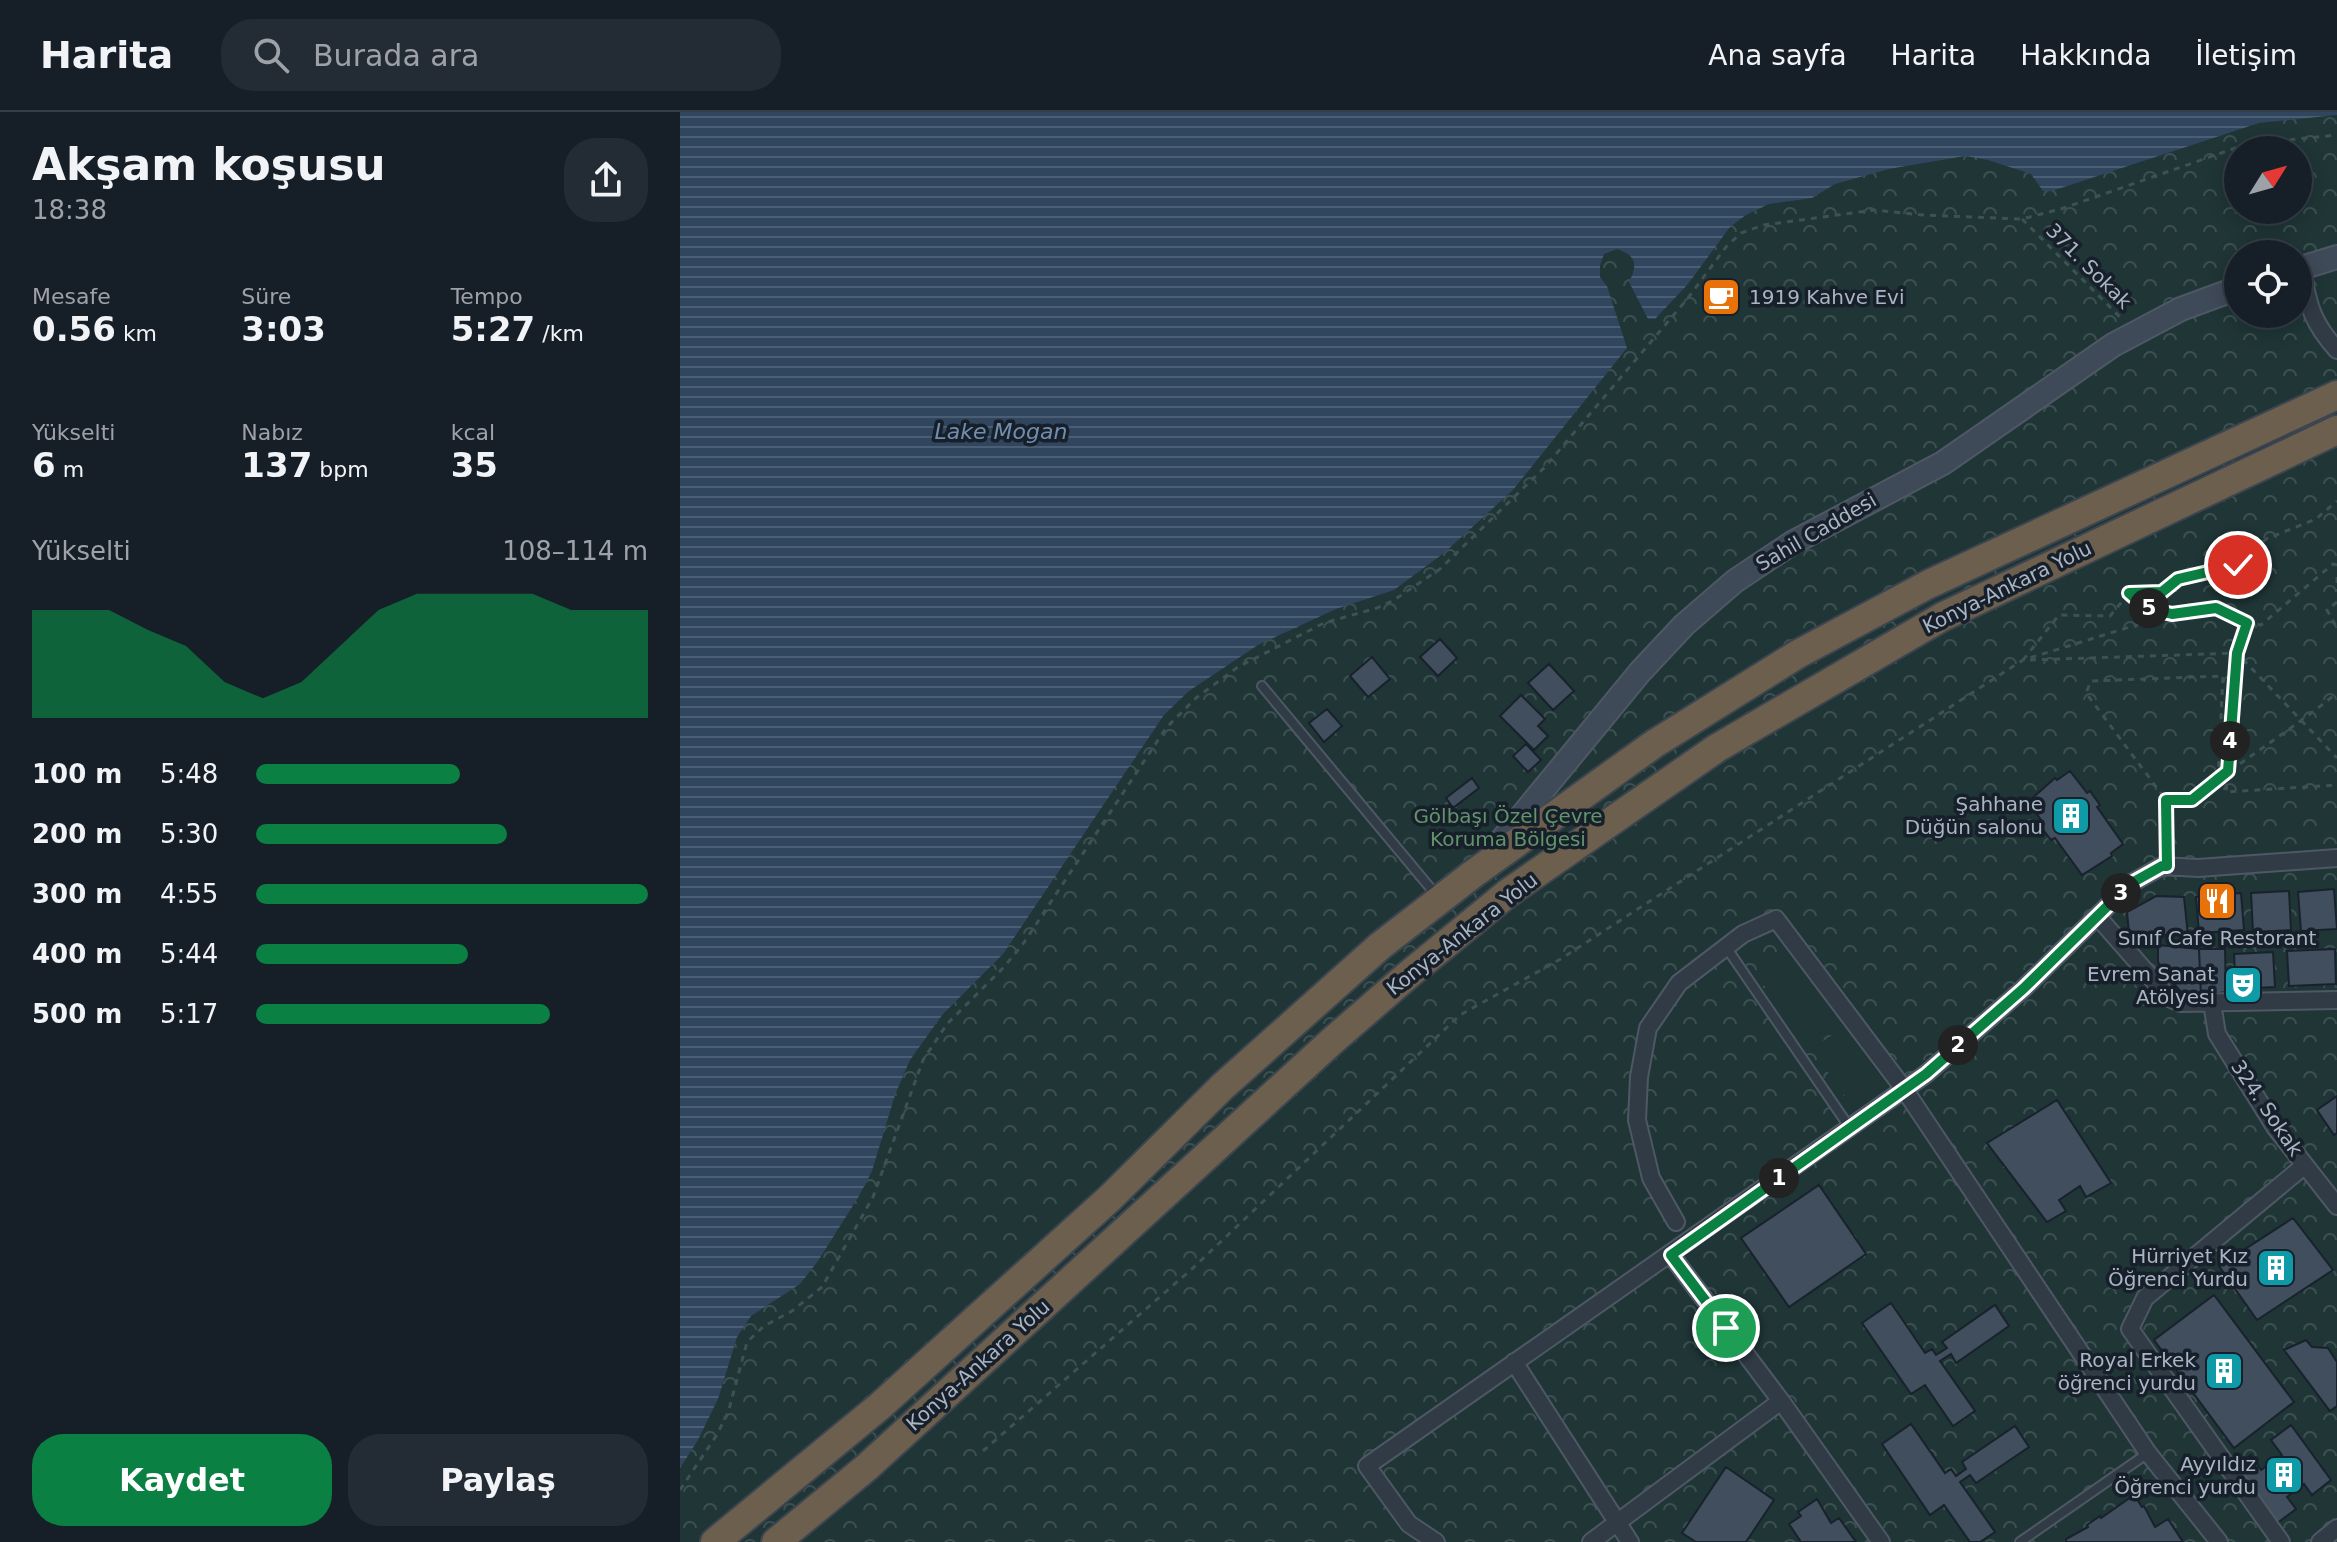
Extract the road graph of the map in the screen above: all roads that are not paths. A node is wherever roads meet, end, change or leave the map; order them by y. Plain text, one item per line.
1 (2337, 257) edge
2 (2312, 264) edge
3 (2224, 293) edge
4 (2312, 312) edge
5 (2337, 350) edge
6 (2337, 395) edge
7 (2337, 430) edge
8 (2337, 438) edge
9 (2302, 447) junction
10 (1262, 686) dead end
11 (2337, 858) edge
12 (1473, 874) junction
13 (1440, 899) junction
14 (2097, 916) junction
15 (1726, 947) junction
16 (2337, 1000) edge
17 (2212, 1003) junction
18 (1904, 1089) junction
19 (1850, 1128) junction
20 (2305, 1165) junction
21 (2337, 1206) edge
22 (1676, 1222) dead end
23 (1671, 1255) junction
24 (1514, 1362) junction
25 (1781, 1401) junction
26 (2148, 1453) junction
27 (1617, 1521) junction
28 (2337, 1528) edge
29 (1627, 1541) edge
30 (715, 1542) edge
31 (776, 1542) edge
32 (1436, 1542) edge
33 (1591, 1542) edge
34 (1881, 1542) edge
35 (2020, 1542) edge
36 (2219, 1542) edge
37 (2281, 1542) edge
38 (2320, 1542) edge

1 - 2 street
3 - 12 street, Sahil Caddesi
4 - 5 street
6 - 12 highway
7 - 9 highway, Konya-Ankara Yolu
8 - 9 highway
9 - 31 highway, Konya-Ankara Yolu
10 - 13 lane
11 - 14 street
12 - 13 highway
13 - 30 highway
14 - 17 street
14 - 18 street
15 - 18 street
15 - 19 lane
15 - 22 street
16 - 17 street
17 - 20 street, 324. Sokak
18 - 19 street
18 - 26 street
19 - 23 street
20 - 21 street, 324. Sokak
20 - 37 street
23 - 24 street
23 - 25 street
24 - 27 street
24 - 32 street
25 - 27 street
25 - 34 street
26 - 35 lane
26 - 36 street
27 - 29 street
27 - 33 street
28 - 38 street

